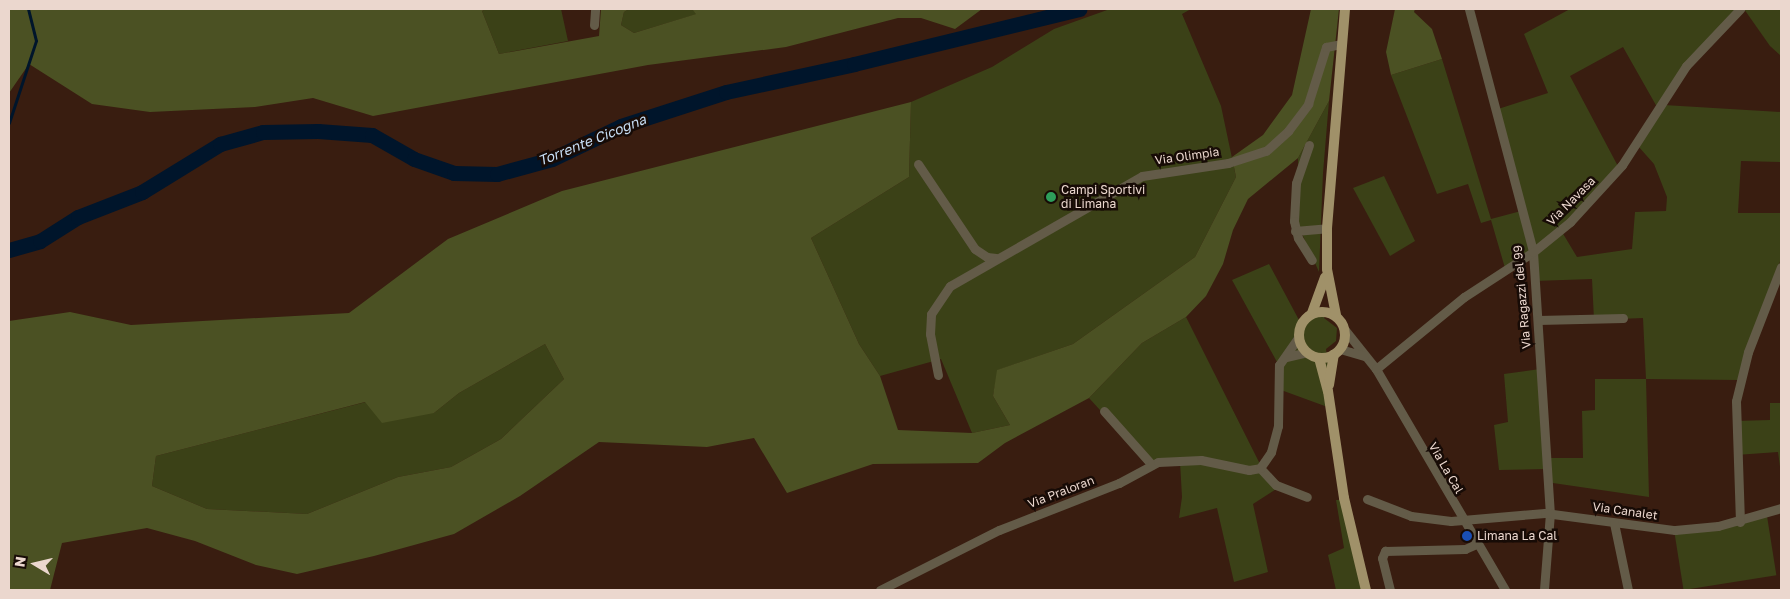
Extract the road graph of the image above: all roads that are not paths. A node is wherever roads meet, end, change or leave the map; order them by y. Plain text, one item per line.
1 (595, 9) edge
2 (1345, 9) edge
3 (1470, 9) edge
4 (1740, 9) edge
5 (594, 24) dead end
6 (1342, 44) junction
7 (1309, 145) dead end
8 (918, 164) dead end
9 (1327, 228) junction
10 (1295, 230) junction
11 (1533, 252) junction
12 (996, 258) junction
13 (1312, 260) dead end
14 (1781, 267) edge
15 (1327, 269) junction
16 (1312, 313) junction
17 (1336, 316) junction
18 (1623, 318) dead end
19 (1538, 320) junction
20 (1345, 330) junction
21 (1299, 336) junction
22 (1307, 352) junction
23 (1337, 352) junction
24 (1366, 357) junction
25 (1284, 358) junction
26 (1319, 358) junction
27 (1376, 369) junction
28 (938, 375) dead end
29 (1328, 391) junction
30 (1104, 411) dead end
31 (1152, 465) junction
32 (1260, 468) junction
33 (1307, 497) dead end
34 (1367, 499) dead end
35 (1781, 508) edge
36 (1550, 513) junction
37 (1463, 522) junction
38 (1740, 522) junction
39 (1614, 523) junction
40 (1476, 544) junction
41 (880, 590) edge
42 (1366, 590) edge
43 (1390, 590) edge
44 (1505, 590) edge
45 (1544, 590) edge
46 (1628, 590) edge

1 - 5 street
2 - 6 main road
3 - 11 street, Via Ragazzi del 99
4 - 11 street, Via Navasa
6 - 9 main road
6 - 12 street, Via Olimpia
7 - 10 street
8 - 12 street
9 - 10 street
9 - 15 main road
10 - 13 street
11 - 19 street, Via Ragazzi del 99
11 - 27 street, Via Navasa
12 - 28 street
14 - 38 street
15 - 16 main road
15 - 17 main road
16 - 17 main road
16 - 21 main road
17 - 20 main road
18 - 19 street
19 - 36 street, Via Ragazzi del 99
20 - 23 main road
20 - 24 street, Via La Cal
21 - 22 main road
21 - 25 street
22 - 25 street
22 - 26 main road
23 - 24 street
23 - 26 main road
23 - 29 main road
24 - 27 street, Via La Cal
25 - 32 street
26 - 29 main road
27 - 37 street, Via La Cal
29 - 42 main road
30 - 31 street
31 - 32 street, Via Praloran
31 - 41 street, Via Praloran
32 - 33 street
34 - 37 street, Via Canalet
35 - 38 street, Via Canalet
36 - 37 street, Via Canalet
36 - 39 street, Via Canalet
36 - 45 street, Via Ragazzi del 99
37 - 40 street, Via La Cal
38 - 39 street, Via Canalet
39 - 46 street
40 - 43 street
40 - 44 street, Via La Cal

